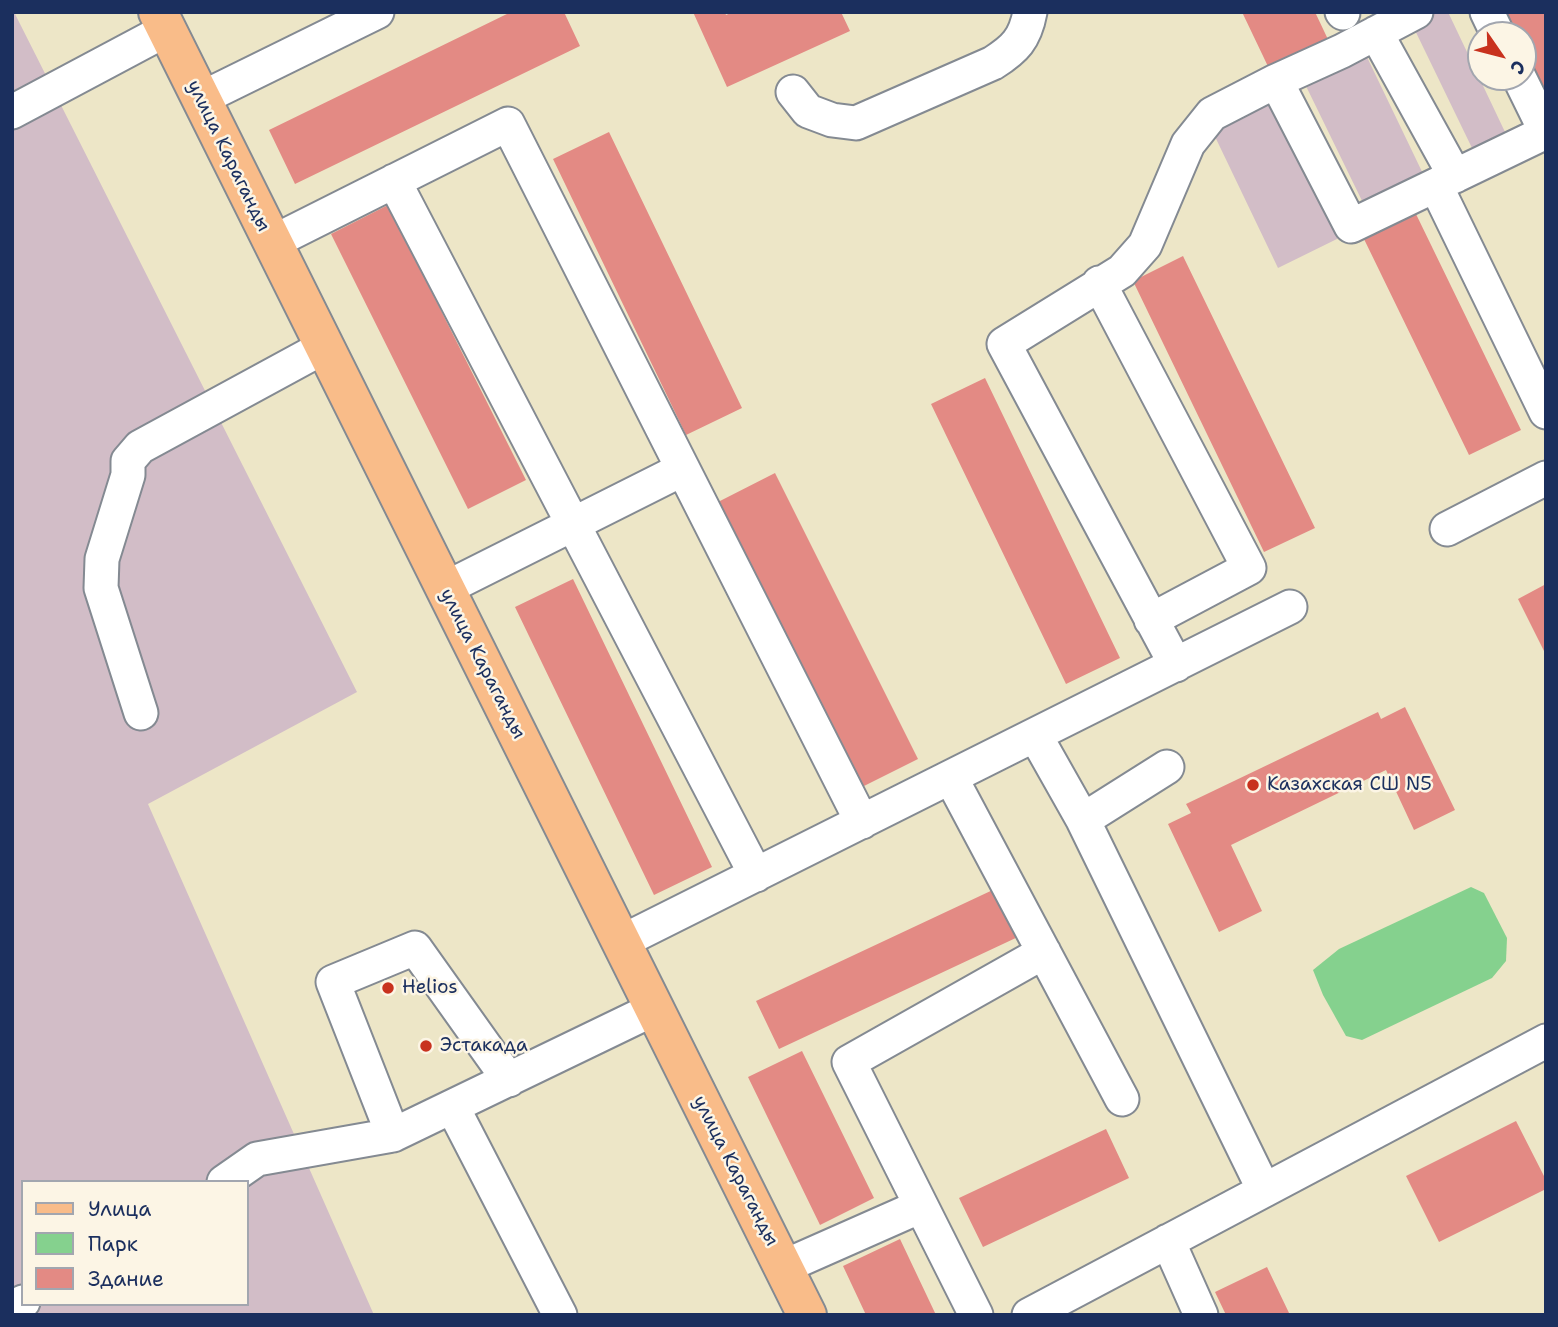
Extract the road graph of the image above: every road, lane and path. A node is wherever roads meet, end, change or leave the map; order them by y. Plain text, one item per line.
1 (377, 12) edge
2 (1030, 12) edge
3 (1416, 12) edge
4 (162, 21) edge
5 (1376, 33) junction
6 (1276, 81) junction
7 (1526, 91) edge
8 (793, 92) dead end
9 (200, 99) junction
10 (12, 112) edge
11 (1546, 132) edge
12 (394, 181) junction
13 (1446, 181) junction
14 (271, 243) junction
15 (1100, 283) junction
16 (324, 347) junction
17 (1546, 412) edge
18 (683, 469) junction
19 (1546, 478) edge
20 (573, 524) junction
21 (1447, 528) dead end
22 (444, 589) junction
23 (1290, 607) dead end
24 (1152, 620) junction
25 (1175, 665) junction
26 (141, 713) dead end
27 (1035, 735) junction
28 (1167, 767) dead end
29 (951, 778) junction
30 (1083, 820) junction
31 (862, 822) junction
32 (756, 875) junction
33 (621, 942) junction
34 (1044, 952) junction
35 (654, 1009) junction
36 (1546, 1041) edge
37 (509, 1080) junction
38 (1122, 1099) dead end
39 (453, 1108) junction
40 (394, 1135) junction
41 (227, 1180) edge
42 (1264, 1190) junction
43 (921, 1206) junction
44 (1168, 1241) junction
45 (783, 1267) junction
46 (560, 1315) edge
47 (807, 1315) edge
48 (976, 1315) edge
49 (1029, 1315) edge
50 (1201, 1315) edge

1 - 9 street
2 - 8 street
3 - 5 street
4 - 9 main road, улица Караганды
4 - 10 street
5 - 6 street
5 - 13 street
6 - 13 street
6 - 15 street
7 - 11 street
9 - 14 main road, улица Караганды
11 - 13 street
12 - 14 street
12 - 18 street
12 - 20 street
13 - 17 street
14 - 16 main road, улица Караганды
15 - 24 street
15 - 24 street
16 - 22 main road, улица Караганды
16 - 26 street
18 - 20 street
18 - 31 street
19 - 21 street
20 - 22 street
20 - 32 street
22 - 33 main road, улица Караганды
23 - 25 street
24 - 25 street
25 - 27 street
27 - 29 street
27 - 30 street
28 - 30 street
29 - 31 street
29 - 34 street
30 - 42 street
31 - 32 street
32 - 33 street
33 - 35 main road, улица Караганды
34 - 38 street
34 - 43 street
35 - 37 street
35 - 45 main road, улица Караганды
36 - 42 street
37 - 39 street
37 - 40 street
39 - 40 street
39 - 46 street
40 - 41 street
42 - 44 street
43 - 45 street
43 - 48 street
44 - 49 street
44 - 50 street
45 - 47 main road, улица Караганды

